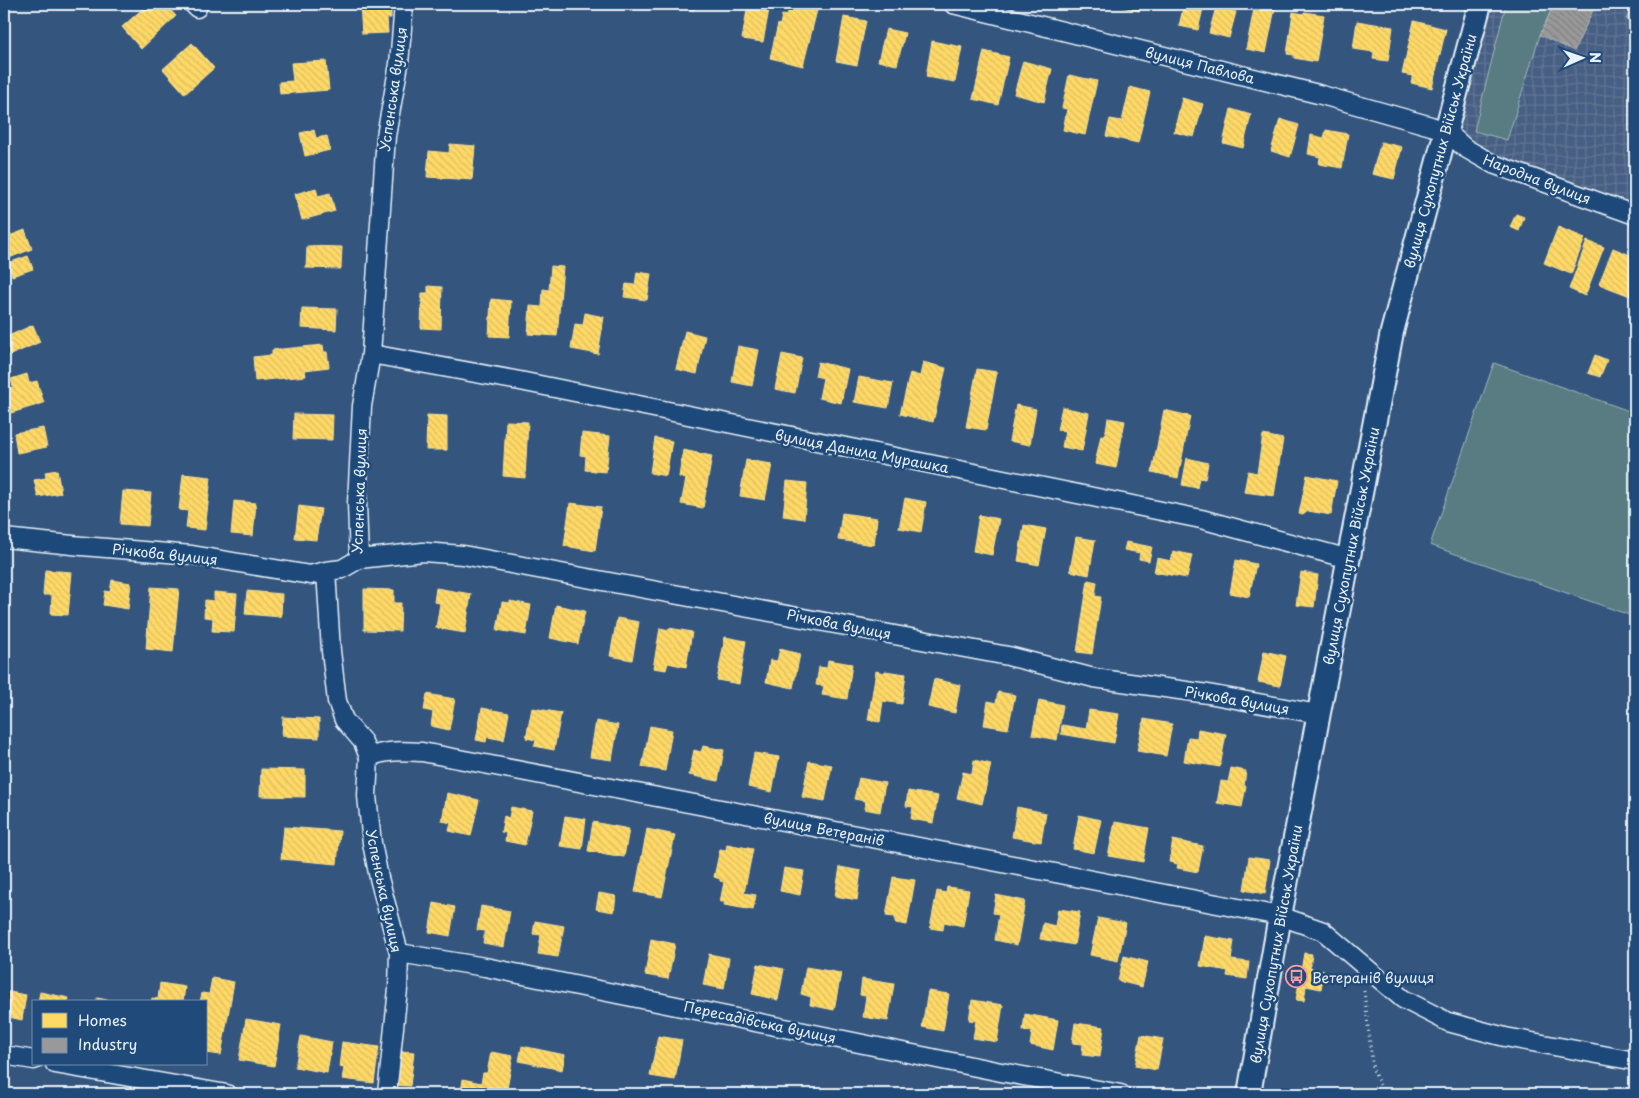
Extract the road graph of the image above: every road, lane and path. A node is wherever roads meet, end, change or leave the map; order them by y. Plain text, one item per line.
1 (404, 4) edge
2 (953, 4) edge
3 (1480, 4) edge
4 (1446, 131) junction
5 (1635, 215) edge
6 (372, 354) junction
7 (4, 538) edge
8 (359, 559) junction
9 (1349, 559) junction
10 (326, 571) junction
11 (1318, 714) junction
12 (369, 757) junction
13 (1280, 916) junction
14 (399, 953) junction
15 (1359, 963) junction
16 (4, 1055) edge
17 (32, 1060) edge
18 (1635, 1061) edge
19 (66, 1066) edge
20 (226, 1094) edge
21 (387, 1094) edge
22 (1121, 1094) edge
23 (1249, 1094) edge
24 (1384, 1094) edge

1 - 6 street, Успенська вулиця
2 - 4 street, вулиця Павлова
3 - 4 street, вулиця Сухопутних Військ України
4 - 5 street, Народна вулиця
4 - 9 street, вулиця Сухопутних Військ України
6 - 8 street, Успенська вулиця
6 - 9 street, вулиця Данила Мурашка
7 - 10 street, Річкова вулиця
8 - 10 street, Успенська вулиця
8 - 11 street, Річкова вулиця
9 - 11 street, вулиця Сухопутних Військ України
10 - 12 street
11 - 13 street, вулиця Сухопутних Військ України
12 - 13 street, вулиця Ветеранів
12 - 14 street, Успенська вулиця
13 - 15 street, вулиця Ветеранів
13 - 23 street, вулиця Сухопутних Військ України
14 - 21 street, Успенська вулиця
14 - 22 street, Пересадівська вулиця
15 - 18 street, вулиця Ветеранів
15 - 24 path
16 - 17 street
19 - 20 street

